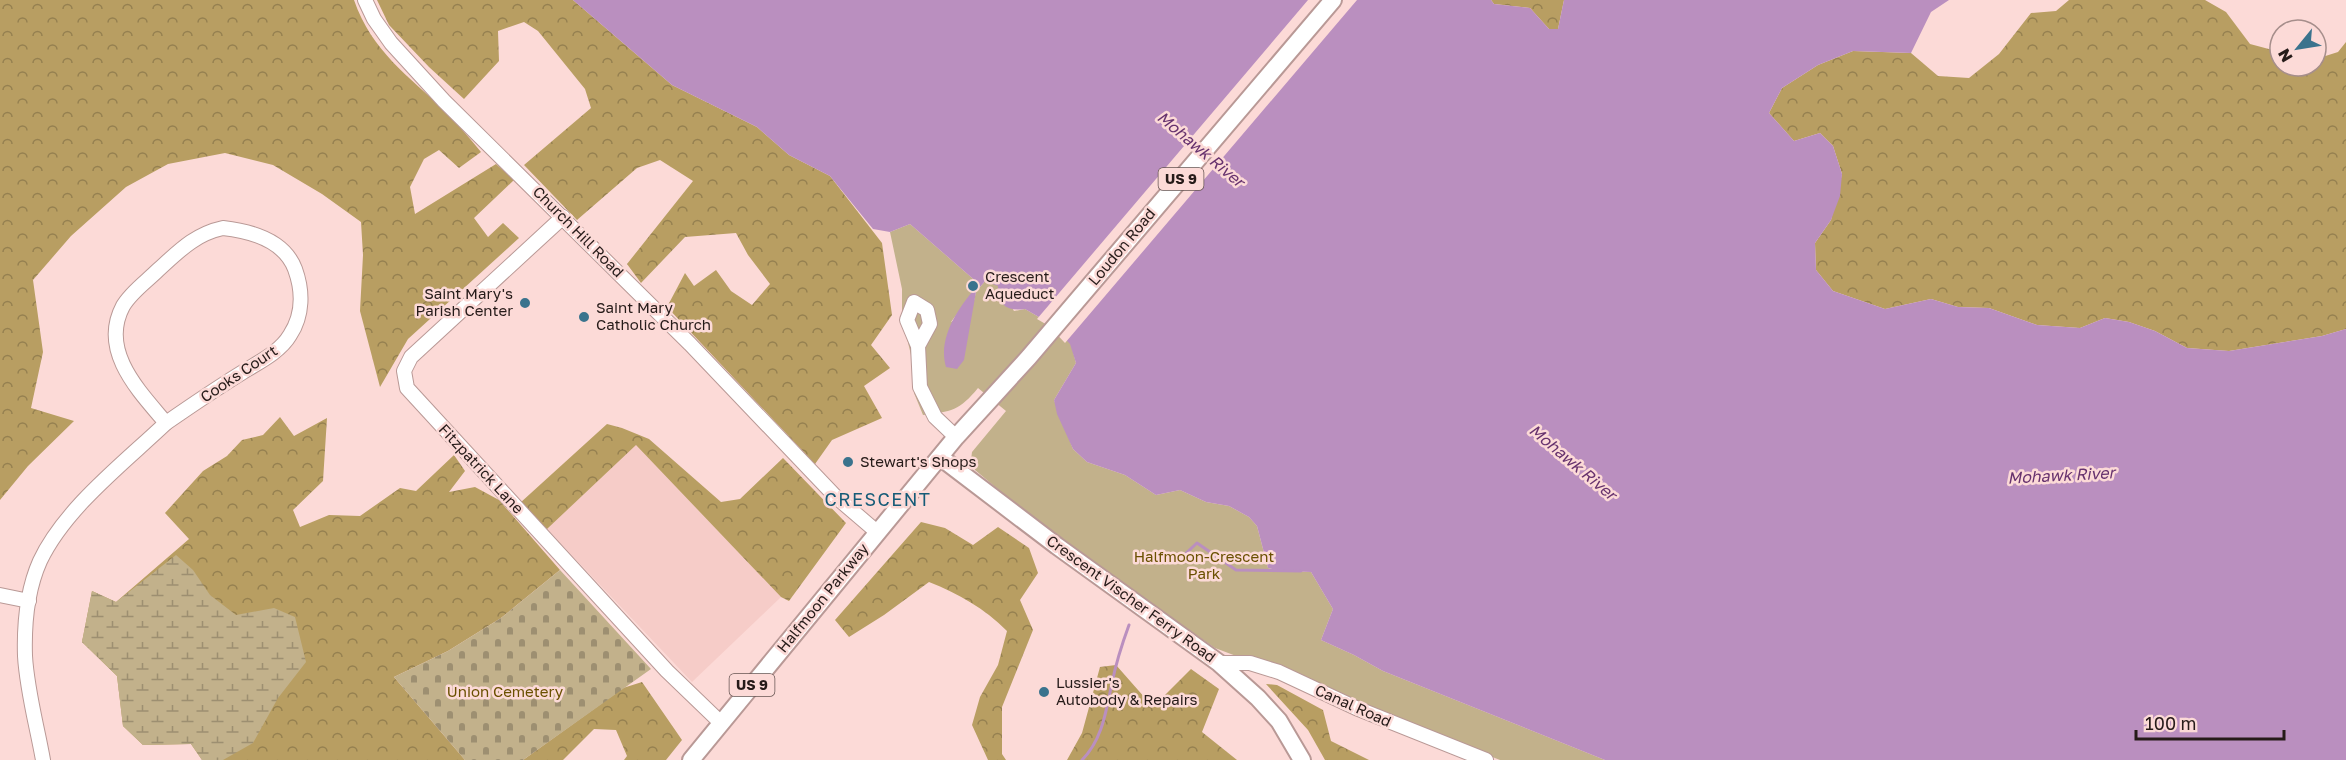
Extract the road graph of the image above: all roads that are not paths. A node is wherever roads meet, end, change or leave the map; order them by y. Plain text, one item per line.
1 (365, 0) edge
2 (1333, 0) edge
3 (563, 217) junction
4 (918, 346) dead end
5 (166, 423) junction
6 (956, 437) junction
7 (940, 457) junction
8 (877, 532) junction
9 (0, 595) edge
10 (29, 601) junction
11 (1219, 663) junction
12 (721, 723) junction
13 (43, 760) edge
14 (691, 760) edge
15 (1302, 760) edge
16 (1486, 760) edge

1 - 3 street, Church Hill Road
2 - 6 main road, Loudon Road / US 9
3 - 8 street, Church Hill Road
3 - 12 street, Fitzpatrick Lane
4 - 6 street
5 - 5 street, Cooks Court
5 - 10 street, Cooks Court
6 - 7 main road, Halfmoon Parkway / US 9
7 - 8 main road, Halfmoon Parkway / US 9
7 - 11 main road, Crescent Vischer Ferry Road
8 - 12 main road, Halfmoon Parkway / US 9
9 - 10 street
10 - 13 street, Cooks Court
11 - 15 main road, Crescent Vischer Ferry Road
11 - 16 street, Canal Road
12 - 14 main road, Halfmoon Parkway / US 9

